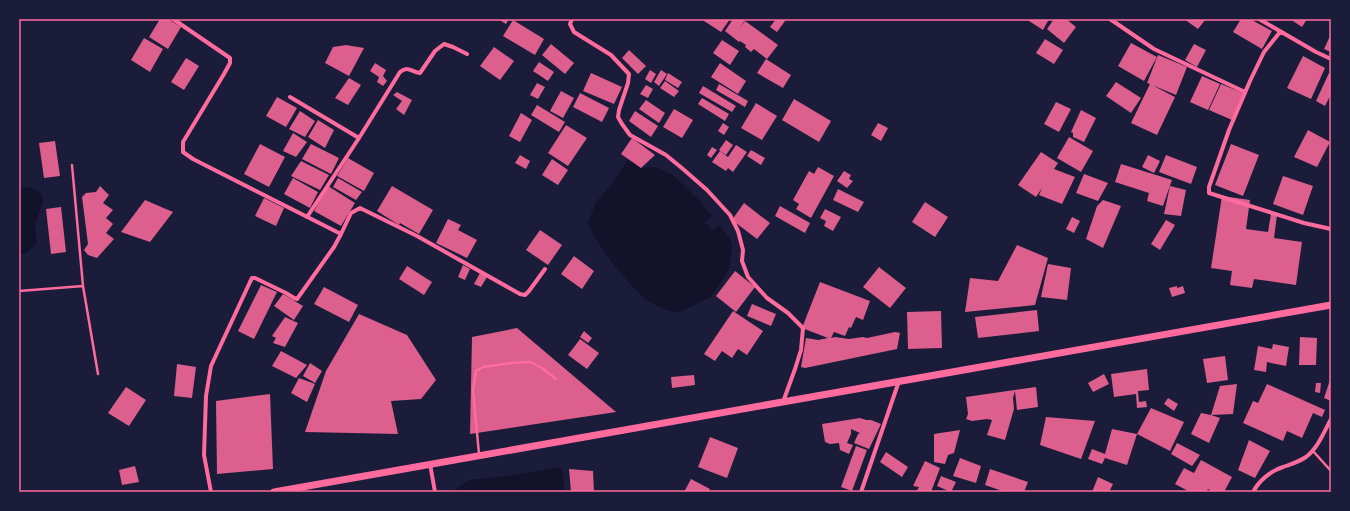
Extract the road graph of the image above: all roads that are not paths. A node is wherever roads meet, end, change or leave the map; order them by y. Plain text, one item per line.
1 (173, 19) edge
2 (572, 19) edge
3 (1110, 19) edge
4 (1259, 19) edge
5 (1280, 32) junction
6 (467, 54) dead end
7 (1331, 59) edge
8 (1245, 92) junction
9 (290, 97) dead end
10 (359, 138) junction
11 (72, 165) dead end
12 (307, 217) junction
13 (1331, 229) edge
14 (341, 234) junction
15 (545, 269) dead end
16 (83, 286) junction
17 (19, 291) edge
18 (1331, 305) edge
19 (98, 374) dead end
20 (556, 379) dead end
21 (900, 382) junction
22 (783, 402) junction
23 (1331, 419) edge
24 (1313, 451) junction
25 (479, 456) junction
26 (430, 464) junction
27 (1331, 470) edge
28 (211, 492) edge
29 (274, 492) edge
30 (435, 492) edge
31 (861, 492) edge
32 (1253, 492) edge

1 - 12 street
2 - 22 street
3 - 8 street
4 - 5 street
5 - 7 street
5 - 8 street
6 - 10 street
8 - 13 street
9 - 10 street
10 - 12 street
11 - 16 lane
12 - 14 street
14 - 15 street
14 - 28 street
16 - 17 lane
16 - 19 lane
18 - 21 main road
20 - 25 lane
21 - 22 main road
21 - 31 street
22 - 25 main road
23 - 24 street
24 - 27 lane
24 - 32 street
25 - 26 main road
26 - 29 main road
26 - 30 street

